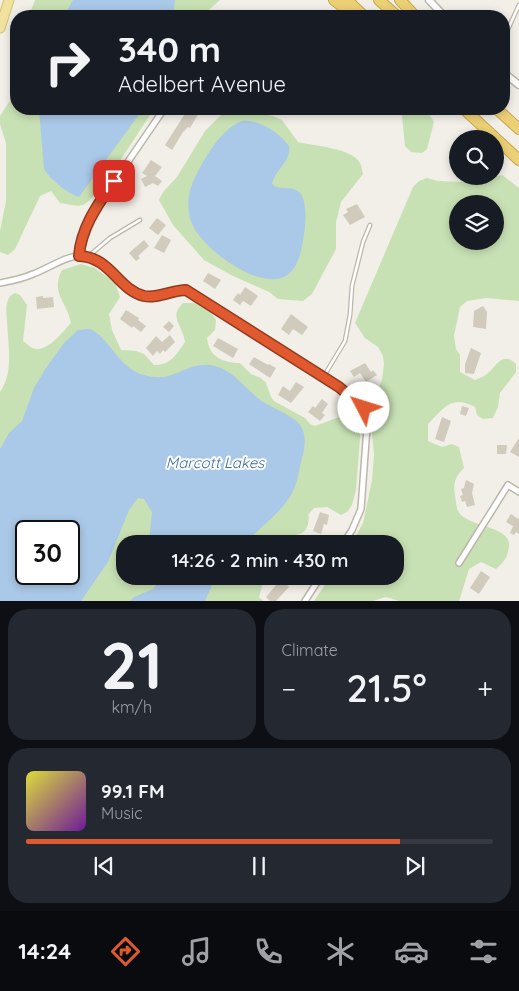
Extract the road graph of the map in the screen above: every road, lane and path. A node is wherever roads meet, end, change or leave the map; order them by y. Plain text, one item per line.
1 (9, 0) edge
2 (334, 0) edge
3 (347, 0) edge
4 (380, 0) edge
5 (400, 0) edge
6 (429, 0) edge
7 (519, 5) edge
8 (348, 10) edge
9 (358, 10) edge
10 (391, 10) edge
11 (409, 10) edge
12 (438, 10) edge
13 (510, 25) edge
14 (0, 28) edge
15 (160, 115) edge
16 (470, 115) edge
17 (505, 115) edge
18 (519, 128) edge
19 (519, 160) edge
20 (140, 220) dead end
21 (370, 225) dead end
22 (79, 256) junction
23 (89, 256) junction
24 (0, 284) edge
25 (323, 377) junction
26 (519, 492) edge
27 (349, 535) edge
28 (459, 563) dead end
29 (315, 585) edge
30 (305, 601) edge

1 - 14 main road
2 - 8 highway
3 - 9 highway
4 - 10 highway
5 - 11 highway
6 - 12 street
7 - 13 lane
15 - 22 street
16 - 19 highway
17 - 18 highway
20 - 23 lane
21 - 25 lane
22 - 23 street
22 - 24 street
23 - 25 street
25 - 27 street
26 - 28 street
29 - 30 street

